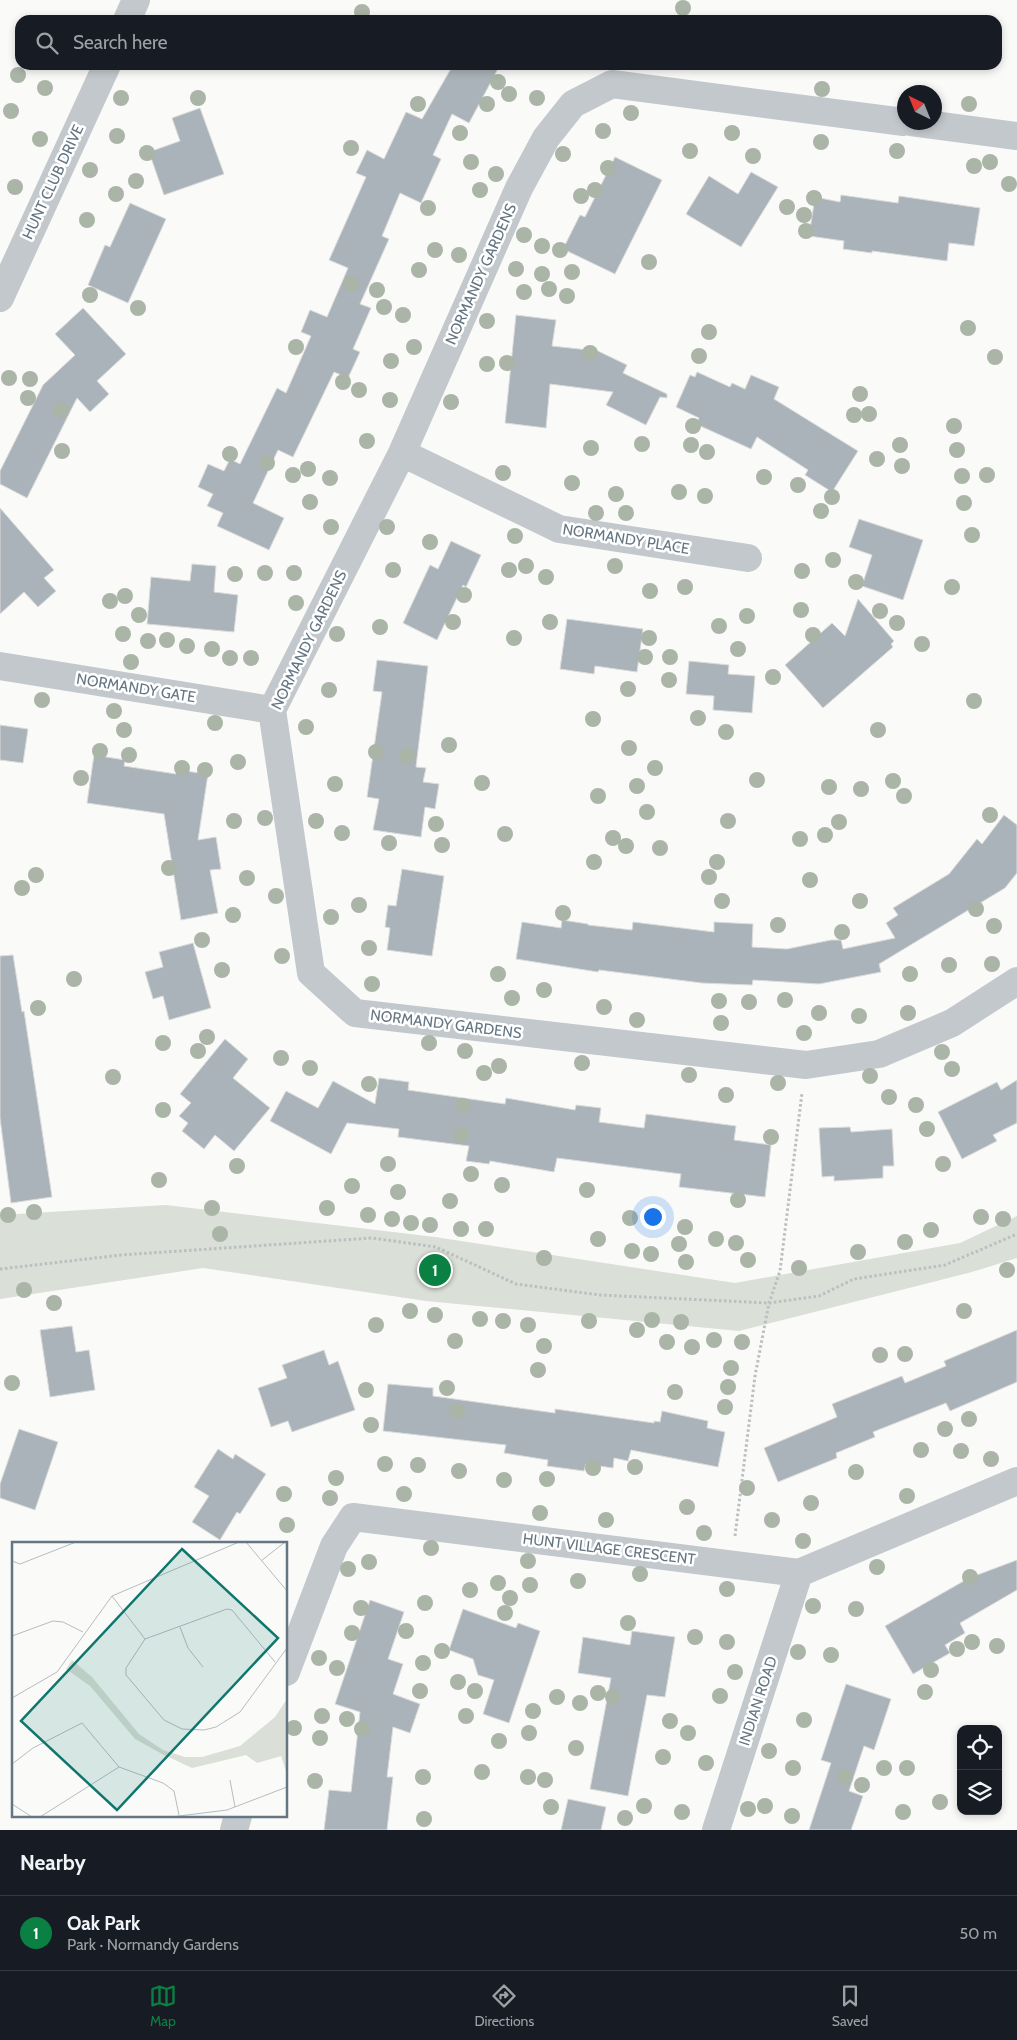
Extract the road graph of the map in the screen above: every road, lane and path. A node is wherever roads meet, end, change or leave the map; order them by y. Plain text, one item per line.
1 (136, 0) edge
2 (129, 15) edge
3 (104, 70) edge
4 (897, 121) edge
5 (942, 126) edge
6 (1017, 136) edge
7 (0, 298) edge
8 (402, 453) junction
9 (748, 558) dead end
10 (0, 666) edge
11 (272, 710) junction
12 (1017, 981) edge
13 (806, 1065) junction
14 (1017, 1234) edge
15 (0, 1269) edge
16 (769, 1303) junction
17 (1017, 1481) edge
18 (731, 1565) junction
19 (799, 1573) junction
20 (288, 1667) edge
21 (716, 1830) edge

1 - 2 street
3 - 7 street, HUNT CLUB DRIVE
4 - 8 street, NORMANDY GARDENS
5 - 6 street
8 - 9 street, NORMANDY PLACE
8 - 11 street, NORMANDY GARDENS
10 - 11 street, NORMANDY GATE
11 - 13 street, NORMANDY GARDENS
12 - 13 street, NORMANDY GARDENS
13 - 16 path
14 - 16 path
15 - 16 path
16 - 18 path
17 - 19 street, HUNT VILLAGE CRESCENT
18 - 19 street, HUNT VILLAGE CRESCENT
18 - 20 street, HUNT VILLAGE CRESCENT
19 - 21 street, INDIAN ROAD

